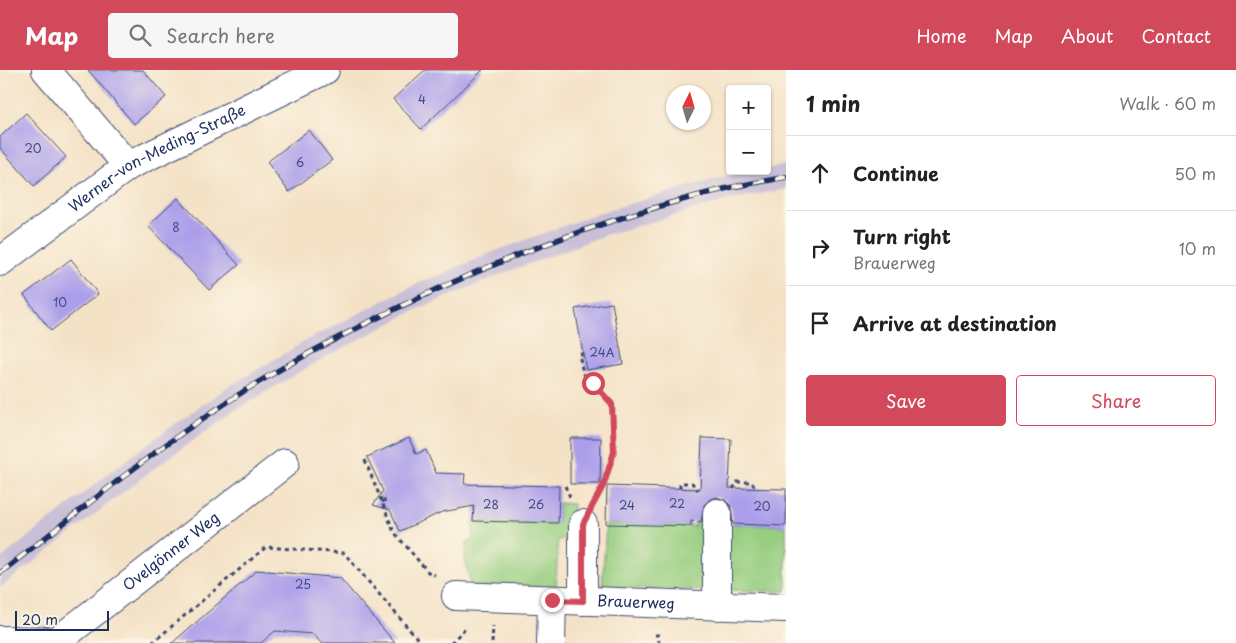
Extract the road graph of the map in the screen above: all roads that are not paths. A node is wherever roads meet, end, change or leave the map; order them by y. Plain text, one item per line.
1 (46, 70) edge
2 (325, 70) edge
3 (128, 166) junction
4 (0, 262) edge
5 (285, 463) dead end
6 (716, 513) dead end
7 (583, 524) road end
8 (456, 596) dead end
9 (552, 600) junction
10 (583, 601) junction
11 (717, 606) junction
12 (786, 608) edge
13 (0, 640) edge
14 (58, 642) edge
15 (551, 643) edge

1 - 3 street
2 - 3 street, Werner-von-Meding-Straße
3 - 4 street, Werner-von-Meding-Straße
5 - 14 street, Ovelgönner Weg
6 - 11 street
7 - 10 street
8 - 9 street, Brauerweg
9 - 10 street, Brauerweg
9 - 15 street
10 - 11 street, Brauerweg
11 - 12 street, Brauerweg
13 - 14 street, Ovelgönner Weg

